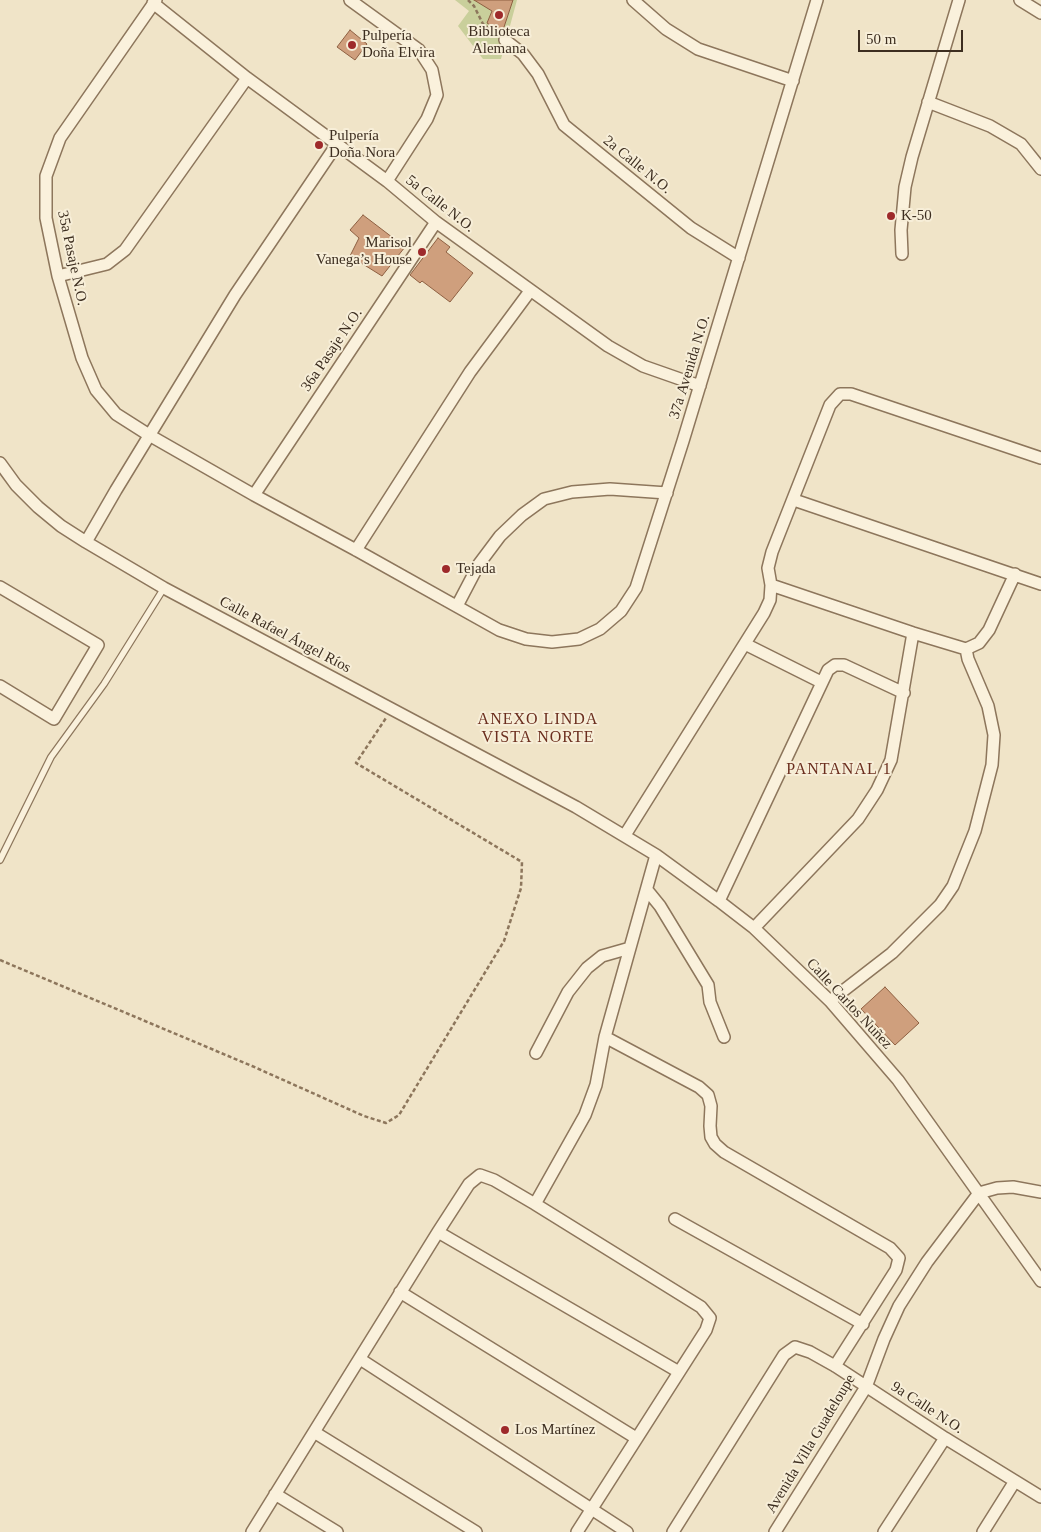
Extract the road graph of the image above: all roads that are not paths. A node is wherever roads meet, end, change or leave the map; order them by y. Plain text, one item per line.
1 (350, 0) edge
2 (633, 0) edge
3 (817, 0) edge
4 (959, 0) edge
5 (1020, 0) edge
6 (155, 2) edge
7 (1041, 12) edge
8 (505, 40) dead end
9 (247, 78) junction
10 (793, 81) junction
11 (928, 102) junction
12 (337, 144) junction
13 (1041, 169) edge
14 (387, 181) junction
15 (436, 222) junction
16 (902, 254) dead end
17 (739, 258) junction
18 (58, 276) junction
19 (530, 291) junction
20 (700, 386) junction
21 (149, 435) junction
22 (1041, 458) edge
23 (0, 463) edge
24 (667, 493) junction
25 (254, 495) junction
26 (794, 500) junction
27 (86, 542) junction
28 (356, 550) junction
29 (1015, 574) junction
30 (1041, 584) edge
31 (771, 585) junction
32 (0, 588) edge
33 (164, 588) junction
34 (457, 606) junction
35 (913, 633) junction
36 (745, 644) junction
37 (966, 649) junction
38 (821, 682) junction
39 (0, 686) edge
40 (904, 693) junction
41 (576, 807) joint
42 (625, 835) junction
43 (656, 855) junction
44 (0, 860) edge
45 (646, 890) junction
46 (719, 901) junction
47 (754, 928) junction
48 (630, 948) junction
49 (830, 1001) junction
50 (605, 1037) junction
51 (724, 1037) dead end
52 (536, 1053) dead end
53 (979, 1192) junction
54 (1041, 1192) edge
55 (535, 1204) junction
56 (675, 1219) dead end
57 (438, 1232) junction
58 (1041, 1281) edge
59 (400, 1292) junction
60 (863, 1324) junction
61 (360, 1359) junction
62 (835, 1366) junction
63 (679, 1372) junction
64 (866, 1387) junction
65 (314, 1432) junction
66 (636, 1438) junction
67 (945, 1438) junction
68 (1015, 1481) junction
69 (275, 1494) junction
70 (1041, 1497) edge
71 (591, 1509) junction
72 (252, 1532) edge
73 (337, 1532) edge
74 (476, 1532) edge
75 (576, 1532) edge
76 (627, 1532) edge
77 (673, 1532) edge
78 (775, 1532) edge
79 (884, 1532) edge
80 (983, 1532) edge

1 - 14 street
2 - 10 street
3 - 10 street, 37a Avenida N.O.
4 - 11 street
5 - 7 street
6 - 9 street, 5a Calle N.O.
6 - 18 street, 35a Pasaje N.O.
8 - 17 street, 2a Calle N.O.
9 - 12 street, 5a Calle N.O.
9 - 18 street
10 - 17 street, 37a Avenida N.O.
11 - 13 street
11 - 16 street
12 - 14 street, 5a Calle N.O.
12 - 21 street
14 - 15 street, 5a Calle N.O.
15 - 19 street, 5a Calle N.O.
15 - 25 street, 36a Pasaje N.O.
17 - 20 street, 37a Avenida N.O.
18 - 21 street, 35a Pasaje N.O.
19 - 20 street, 5a Calle N.O.
19 - 28 street
20 - 24 street, 37a Avenida N.O.
21 - 25 street, 35a Pasaje N.O.
21 - 27 street
22 - 26 street
23 - 27 street, Calle Rafael Ángel Ríos
24 - 34 street
24 - 34 street, 37a Avenida N.O.
25 - 28 street, 35a Pasaje N.O.
26 - 29 street
26 - 31 street
27 - 33 street, Calle Rafael Ángel Ríos
28 - 34 street, 37a Avenida N.O.
29 - 30 street
29 - 37 street
31 - 35 street
31 - 36 street
32 - 39 street
33 - 41 street, Calle Rafael Ángel Ríos
33 - 44 lane
35 - 37 street
35 - 40 street
36 - 38 street
36 - 42 street
37 - 49 street
38 - 40 street
38 - 46 street
40 - 47 street
41 - 42 street, Calle Carlos Nuñez
42 - 43 street, Calle Carlos Nuñez
43 - 45 street
43 - 46 street, Calle Carlos Nuñez
45 - 48 street
45 - 51 street
46 - 47 street, Calle Carlos Nuñez
47 - 49 street, Calle Carlos Nuñez
48 - 50 street
48 - 52 street
49 - 53 street, Calle Carlos Nuñez
50 - 55 street
50 - 60 street
53 - 54 street
53 - 58 street, Calle Carlos Nuñez
53 - 64 street, Avenida Villa Guadeloupe
55 - 57 street
55 - 63 street
56 - 60 street
57 - 59 street
57 - 63 street
59 - 61 street
59 - 66 street
60 - 62 street
61 - 65 street
61 - 71 street
62 - 64 street, 9a Calle N.O.
62 - 77 street, 9a Calle N.O.
63 - 66 street
64 - 67 street, 9a Calle N.O.
64 - 78 street, Avenida Villa Guadeloupe
65 - 69 street
65 - 74 street
66 - 71 street
67 - 68 street, 9a Calle N.O.
67 - 79 street
68 - 70 street, 9a Calle N.O.
68 - 80 street
69 - 72 street
69 - 73 street
71 - 75 street
71 - 76 street

